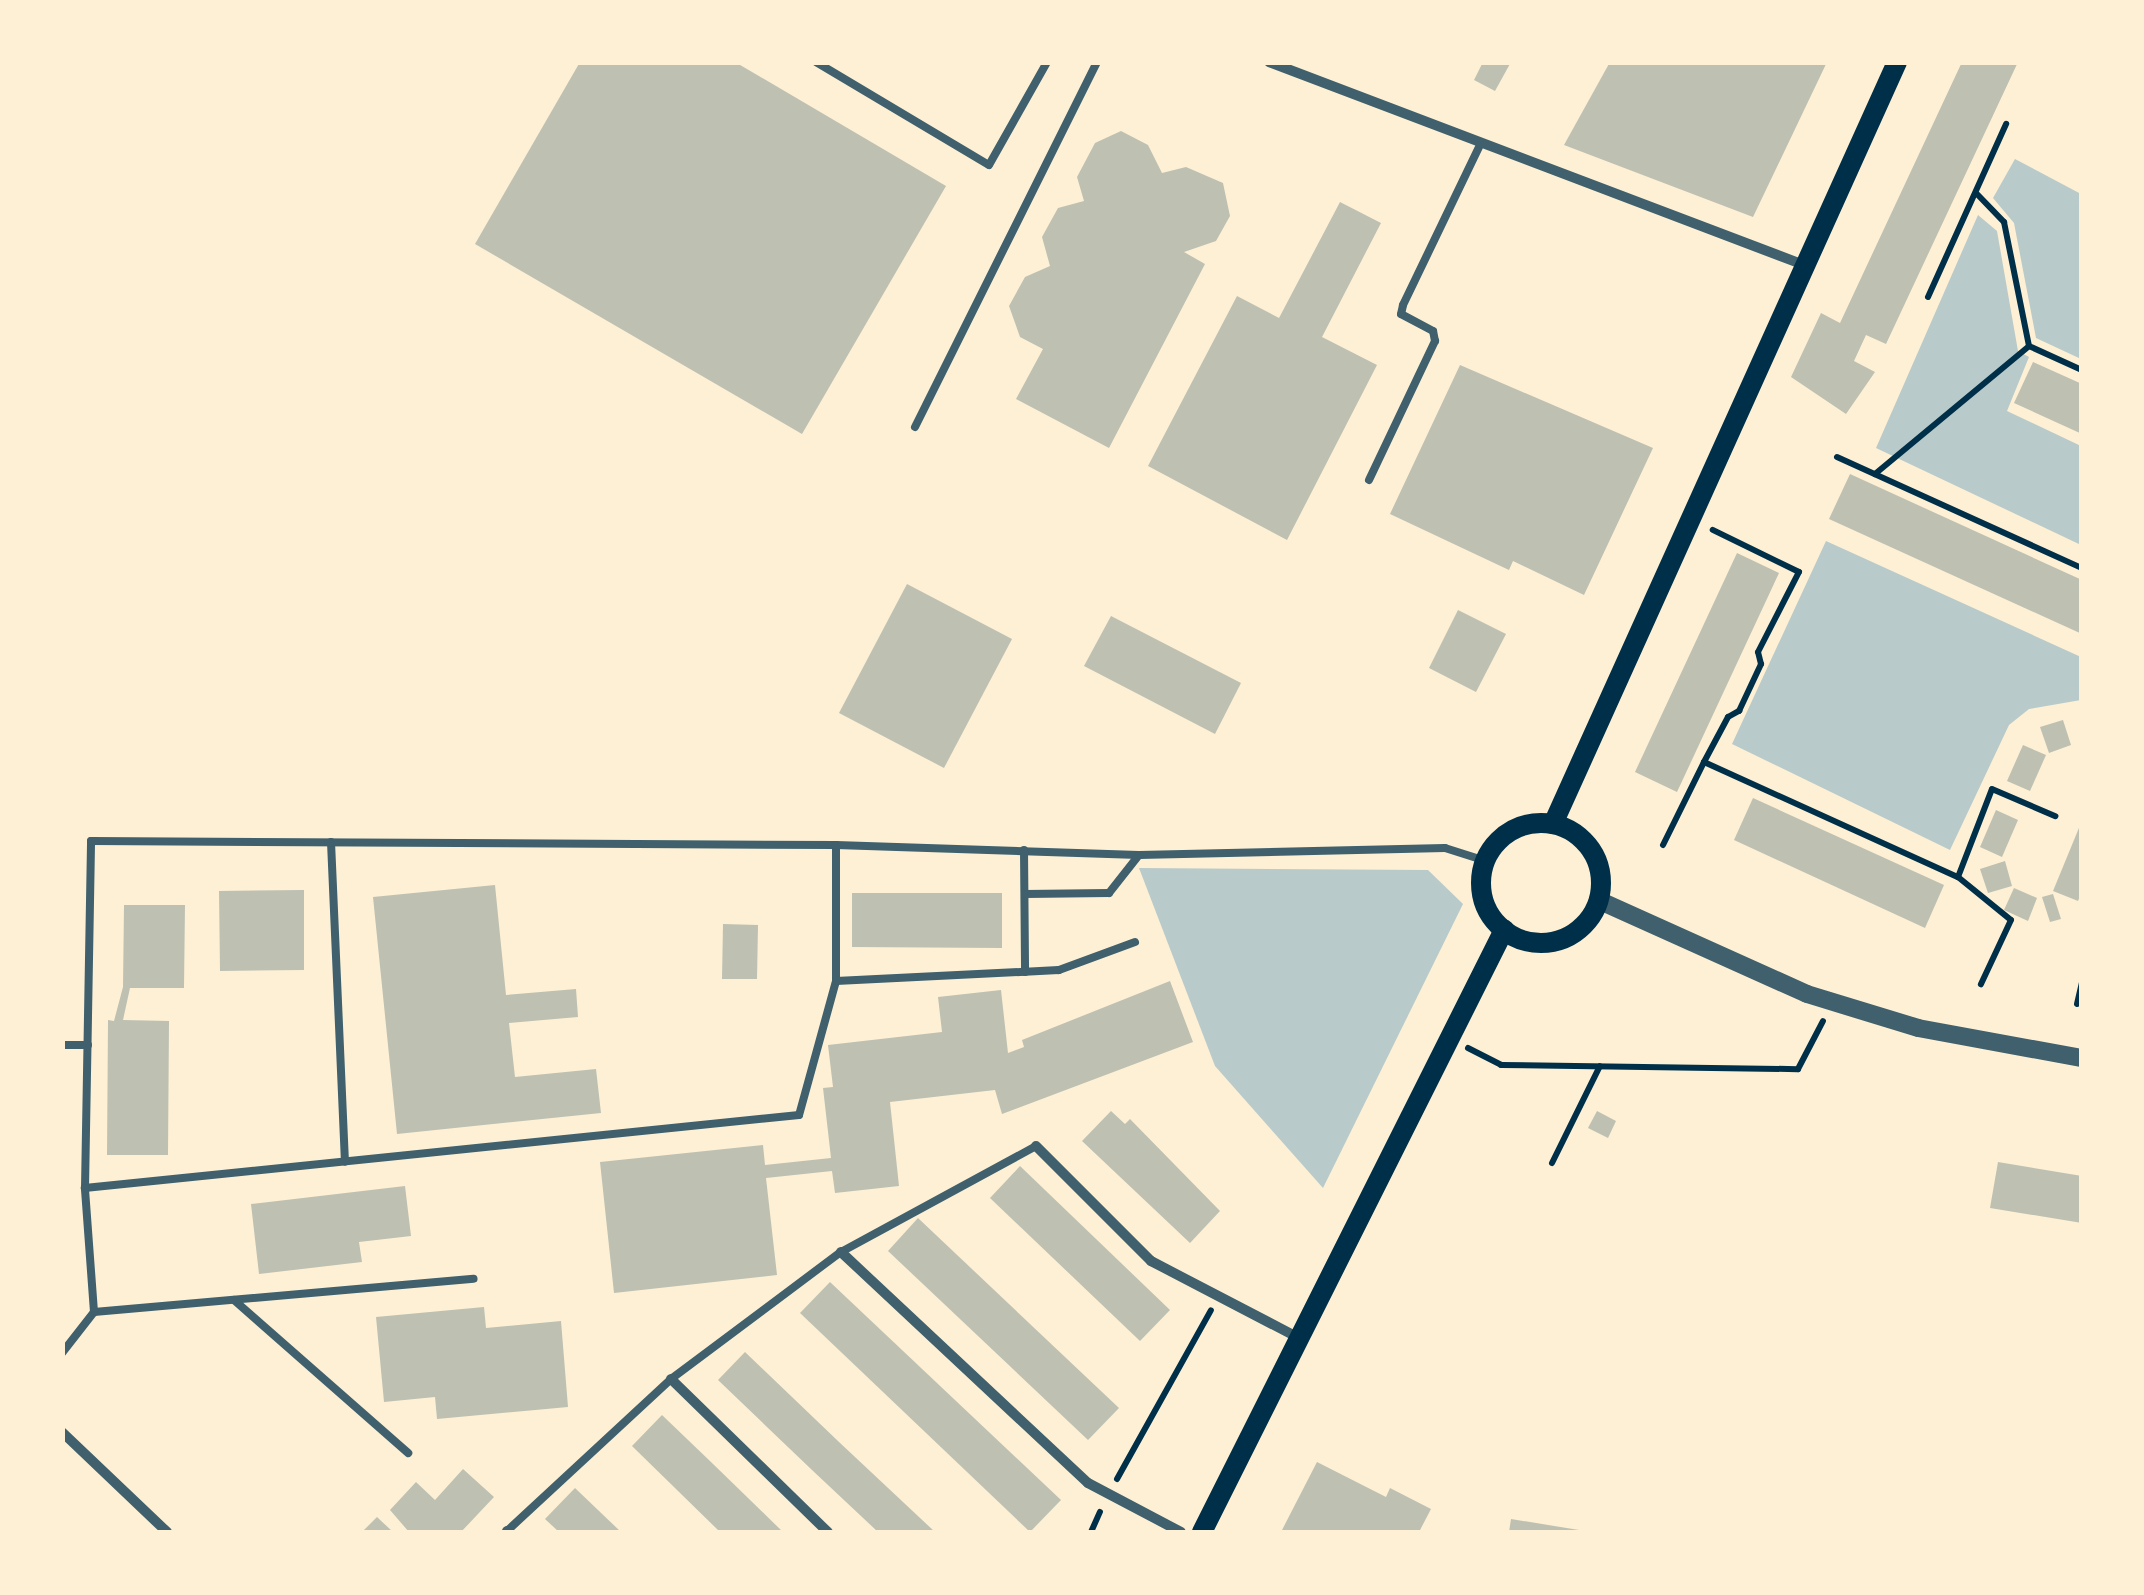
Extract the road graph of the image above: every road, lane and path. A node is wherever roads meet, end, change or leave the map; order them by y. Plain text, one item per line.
1 (816, 62) edge
2 (1047, 62) edge
3 (1097, 62) edge
4 (1268, 62) edge
5 (1898, 62) edge
6 (2006, 124) dead end
7 (1482, 143) junction
8 (1976, 194) junction
9 (1804, 265) junction
10 (1928, 297) dead end
11 (2029, 346) junction
12 (2082, 370) edge
13 (915, 427) dead end
14 (1837, 457) dead end
15 (1875, 474) junction
16 (1369, 480) dead end
17 (1688, 518) junction
18 (2082, 568) edge
19 (1704, 762) junction
20 (2054, 816) dead end
21 (1553, 824) junction
22 (331, 842) junction
23 (836, 845) junction
24 (1663, 845) dead end
25 (1024, 850) junction
26 (1139, 855) junction
27 (1486, 861) junction
28 (1958, 877) junction
29 (1024, 894) junction
30 (1598, 900) junction
31 (1504, 930) junction
32 (1135, 942) dead end
33 (1025, 972) junction
34 (836, 980) junction
35 (2082, 982) edge
36 (1981, 984) dead end
37 (1833, 1002) junction
38 (2077, 1004) dead end
39 (1449, 1039) junction
40 (62, 1045) edge
41 (88, 1045) junction
42 (2082, 1058) edge
43 (1600, 1066) junction
44 (1036, 1146) joint
45 (344, 1162) junction
46 (1552, 1163) dead end
47 (86, 1188) junction
48 (841, 1252) junction
49 (474, 1279) dead end
50 (1218, 1296) junction
51 (234, 1300) junction
52 (94, 1312) junction
53 (1300, 1338) junction
54 (62, 1353) edge
55 (671, 1379) junction
56 (62, 1432) edge
57 (408, 1453) dead end
58 (1108, 1494) junction
59 (167, 1532) edge
60 (508, 1532) edge
61 (828, 1532) edge
62 (1091, 1532) edge
63 (1181, 1532) edge
64 (1202, 1532) edge

1 - 2 lane
3 - 13 lane
4 - 7 street
5 - 9 main road
6 - 8 path
7 - 9 street
7 - 16 lane
8 - 10 path
8 - 11 path
9 - 17 main road
11 - 12 path
11 - 15 path
14 - 15 path
15 - 18 path
17 - 19 path
17 - 21 main road
19 - 24 path
19 - 28 path
20 - 28 path
21 - 27 main road
21 - 30 main road
22 - 23 lane
22 - 41 lane
22 - 45 lane
23 - 25 lane
23 - 34 lane
25 - 26 lane
25 - 29 lane
26 - 27 lane
26 - 29 lane
27 - 31 main road
28 - 36 path
29 - 33 lane
30 - 31 main road
30 - 37 street
31 - 39 main road
32 - 33 lane
33 - 34 lane
34 - 45 lane
35 - 38 path
37 - 42 street
37 - 43 path
39 - 43 path
39 - 53 main road
40 - 41 lane
41 - 47 lane
43 - 46 path
44 - 48 lane
44 - 50 street
45 - 47 lane
47 - 52 lane
48 - 55 lane
48 - 58 street
49 - 51 lane
50 - 53 street
50 - 58 path
51 - 52 lane
51 - 57 lane
52 - 54 lane
53 - 64 main road
55 - 60 lane
55 - 61 street
56 - 59 street
58 - 62 path
58 - 63 street

